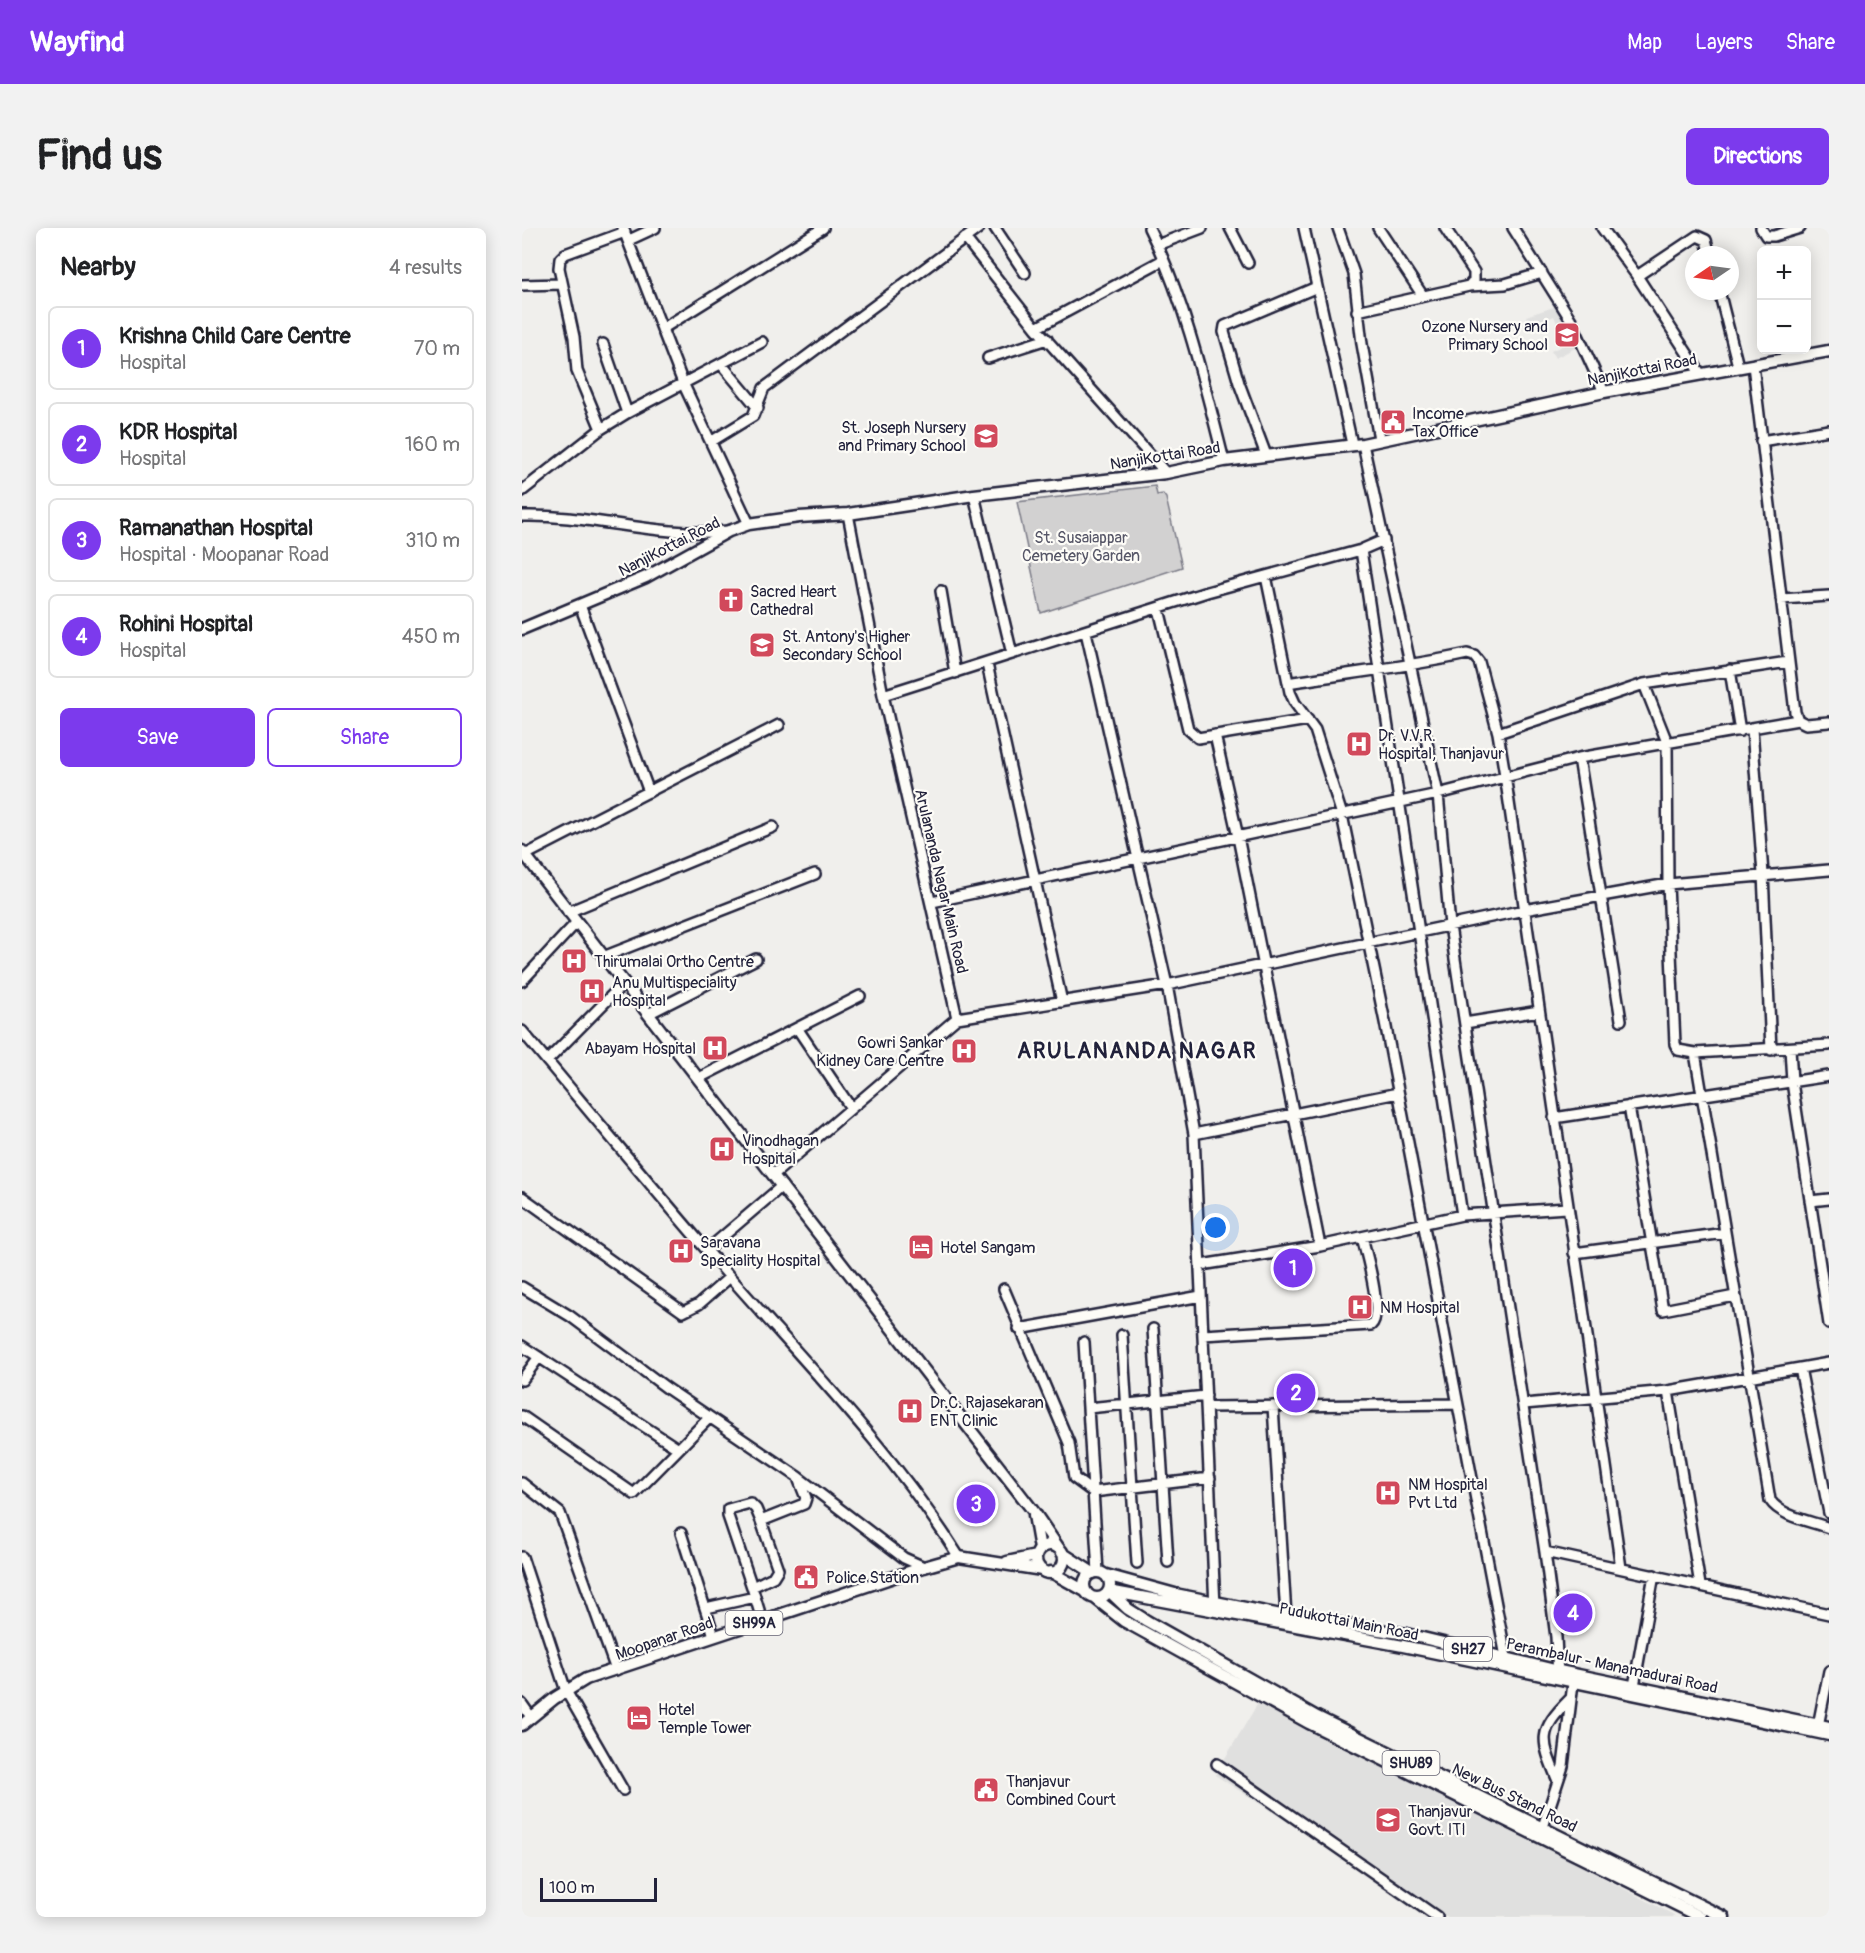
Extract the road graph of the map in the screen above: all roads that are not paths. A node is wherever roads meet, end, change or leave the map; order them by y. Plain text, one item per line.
1 (655, 228) edge
2 (823, 228) edge
3 (979, 228) edge
4 (994, 228) edge
5 (1149, 228) edge
6 (1202, 228) edge
7 (1230, 228) edge
8 (1304, 228) edge
9 (1338, 228) edge
10 (1378, 228) edge
11 (1445, 228) edge
12 (1513, 228) edge
13 (1602, 228) edge
14 (1761, 228) edge
15 (1800, 228) edge
16 (1785, 230) edge
17 (625, 233) edge
18 (1701, 233) edge
19 (965, 238) junction
20 (1157, 245) junction
21 (1163, 260) junction
22 (1248, 263) dead end
23 (1025, 273) dead end
24 (1542, 273) junction
25 (1637, 276) junction
26 (562, 284) junction
27 (522, 285) edge
28 (1469, 286) junction
29 (1317, 287) junction
30 (1423, 296) junction
31 (1721, 300) edge
32 (1357, 311) junction
33 (1036, 328) junction
34 (662, 329) junction
35 (1047, 339) junction
36 (762, 342) dead end
37 (603, 344) dead end
38 (1829, 351) edge
39 (988, 358) dead end
40 (722, 365) junction
41 (1753, 365) junction
42 (1738, 366) junction
43 (1700, 373) junction
44 (683, 383) junction
45 (1604, 392) junction
46 (758, 408) junction
47 (627, 413) junction
48 (601, 429) junction
49 (1829, 430) edge
50 (1379, 439) junction
51 (712, 441) junction
52 (1761, 441) junction
53 (1357, 444) junction
54 (1266, 455) junction
55 (1224, 461) junction
56 (1166, 473) junction
57 (522, 491) edge
58 (974, 495) junction
59 (848, 514) junction
60 (522, 516) edge
61 (749, 525) junction
62 (729, 531) junction
63 (1384, 540) junction
64 (1362, 550) junction
65 (1266, 576) junction
66 (941, 591) dead end
67 (1829, 596) edge
68 (1781, 598) junction
69 (580, 605) junction
70 (1159, 609) junction
71 (522, 629) edge
72 (1086, 632) junction
73 (1011, 654) junction
74 (1788, 662) junction
75 (987, 664) junction
76 (1411, 666) junction
77 (1379, 668) junction
78 (1730, 670) junction
79 (955, 673) junction
80 (1288, 683) junction
81 (1644, 684) junction
82 (883, 694) junction
83 (1308, 720) junction
84 (1798, 720) junction
85 (1829, 722) edge
86 (779, 725) dead end
87 (1752, 729) junction
88 (1740, 731) junction
89 (1498, 732) junction
90 (1215, 735) junction
91 (1667, 742) junction
92 (1579, 758) junction
93 (1505, 775) junction
94 (649, 792) junction
95 (1438, 794) junction
96 (1399, 801) junction
97 (1342, 815) junction
98 (773, 827) dead end
99 (1238, 837) junction
100 (524, 853) edge
101 (1139, 858) junction
102 (1829, 870) edge
103 (815, 874) dead end
104 (1763, 874) junction
105 (1035, 880) junction
106 (1668, 884) junction
107 (1602, 897) junction
108 (932, 902) junction
109 (1524, 910) junction
110 (568, 912) junction
111 (576, 923) junction
112 (1450, 926) junction
113 (1421, 933) junction
114 (1369, 944) junction
115 (603, 957) junction
116 (756, 960) dead end
117 (1264, 965) junction
118 (522, 981) edge
119 (624, 983) junction
120 (1167, 985) junction
121 (860, 996) dead end
122 (1062, 1002) junction
123 (1539, 1011) junction
124 (648, 1014) junction
125 (957, 1018) junction
126 (1621, 1020) dead end
127 (1465, 1023) junction
128 (797, 1028) junction
129 (522, 1031) edge
130 (1829, 1045) edge
131 (1790, 1048) junction
132 (1771, 1050) junction
133 (1695, 1053) junction
134 (547, 1061) junction
135 (1829, 1077) edge
136 (699, 1078) junction
137 (1792, 1082) junction
138 (1398, 1093) junction
139 (1703, 1095) junction
140 (1629, 1106) junction
141 (851, 1108) junction
142 (1293, 1116) junction
143 (1554, 1118) junction
144 (1194, 1134) junction
145 (773, 1175) junction
146 (782, 1186) junction
147 (522, 1197) edge
148 (1829, 1199) edge
149 (1810, 1201) junction
150 (1567, 1208) junction
151 (1494, 1213) junction
152 (1462, 1215) junction
153 (1423, 1223) junction
154 (1725, 1233) junction
155 (1362, 1237) junction
156 (1652, 1244) junction
157 (1320, 1246) junction
158 (707, 1250) junction
159 (1574, 1253) junction
160 (1201, 1265) junction
161 (1825, 1272) edge
162 (730, 1277) junction
163 (522, 1287) edge
164 (1004, 1288) dead end
165 (1201, 1296) junction
166 (1735, 1296) junction
167 (1829, 1324) edge
168 (1019, 1329) junction
169 (1153, 1329) dead end
170 (1122, 1335) dead end
171 (1203, 1335) junction
172 (1084, 1342) dead end
173 (522, 1346) edge
174 (539, 1357) junction
175 (1829, 1364) edge
176 (1800, 1368) junction
177 (1748, 1377) junction
178 (522, 1380) edge
179 (1668, 1391) junction
180 (1206, 1396) junction
181 (1595, 1396) junction
182 (1157, 1401) junction
183 (1126, 1404) junction
184 (1457, 1404) junction
185 (1524, 1404) junction
186 (1273, 1406) junction
187 (1206, 1407) junction
188 (1088, 1408) junction
189 (522, 1416) edge
190 (709, 1418) junction
191 (677, 1448) junction
192 (798, 1477) junction
193 (1210, 1478) junction
194 (522, 1482) edge
195 (1162, 1484) junction
196 (1131, 1488) junction
197 (1093, 1492) junction
198 (1034, 1512) junction
199 (1829, 1513) edge
200 (760, 1521) junction
201 (1829, 1528) edge
202 (681, 1533) dead end
203 (1060, 1550) junction
204 (1038, 1552) junction
205 (1545, 1552) junction
206 (522, 1557) edge
207 (959, 1557) junction
208 (1168, 1562) dead end
209 (1137, 1563) dead end
210 (998, 1564) junction
211 (924, 1566) junction
212 (1622, 1568) junction
213 (1047, 1571) junction
214 (1099, 1573) junction
215 (1654, 1575) junction
216 (1700, 1585) junction
217 (1085, 1591) junction
218 (1109, 1591) junction
219 (754, 1592) junction
220 (1095, 1598) junction
221 (1215, 1606) junction
222 (706, 1608) junction
223 (1829, 1614) edge
224 (1286, 1616) junction
225 (762, 1620) junction
226 (1406, 1634) junction
227 (714, 1636) junction
228 (1404, 1646) junction
229 (1506, 1657) junction
230 (616, 1670) junction
231 (1829, 1671) edge
232 (1558, 1676) junction
233 (1573, 1683) junction
234 (1634, 1686) junction
235 (566, 1691) junction
236 (1570, 1699) junction
237 (1687, 1701) junction
238 (522, 1704) edge
239 (531, 1717) junction
240 (522, 1725) edge
241 (1821, 1728) edge
242 (1829, 1736) edge
243 (1217, 1764) dead end
244 (1558, 1781) junction
245 (623, 1790) dead end
246 (1543, 1827) junction
247 (1689, 1910) edge
248 (1437, 1917) edge
249 (1701, 1917) edge
250 (1724, 1917) edge

1 - 17 street
2 - 34 street
3 - 19 street
4 - 23 street
5 - 20 street
6 - 20 street
7 - 22 street
8 - 29 street
9 - 32 street
10 - 30 street
11 - 28 street
12 - 24 street
13 - 25 street
14 - 16 street
15 - 16 street
17 - 26 street
17 - 34 street
18 - 25 street
19 - 33 street
19 - 46 street
20 - 21 street
21 - 33 street
21 - 55 street
24 - 28 street
24 - 45 street
25 - 43 street
26 - 27 street
26 - 48 street
28 - 30 street
29 - 53 street
29 - 54 street
30 - 32 street
31 - 42 street
32 - 50 street
33 - 35 street
34 - 44 street
35 - 39 street
35 - 56 street
36 - 40 street
37 - 47 street
38 - 41 main road, NanjiKottai Road
40 - 44 street
40 - 46 street
41 - 42 main road, NanjiKottai Road
41 - 52 street
42 - 43 main road, NanjiKottai Road
43 - 45 main road, NanjiKottai Road
44 - 47 street
44 - 51 street
45 - 50 main road, NanjiKottai Road
46 - 51 street
47 - 48 street
48 - 57 street
49 - 52 street
50 - 53 main road, NanjiKottai Road
51 - 61 street
52 - 68 street
53 - 54 main road, NanjiKottai Road
53 - 63 street
54 - 55 main road, NanjiKottai Road
55 - 56 main road, NanjiKottai Road
56 - 58 main road, NanjiKottai Road
58 - 59 main road, NanjiKottai Road
58 - 73 street
59 - 61 main road, NanjiKottai Road
59 - 82 street, Arulananda Nagar Main Road
60 - 62 street
61 - 62 main road, NanjiKottai Road
62 - 69 main road, NanjiKottai Road
63 - 64 street
63 - 76 street
64 - 65 street
64 - 77 street
65 - 70 street
65 - 80 street
66 - 79 street
67 - 68 street
68 - 74 street
69 - 71 main road, NanjiKottai Road
69 - 94 street
70 - 72 street
70 - 90 street
72 - 73 street
72 - 101 street
73 - 75 street
74 - 78 street
74 - 84 street
75 - 79 street
75 - 105 street
76 - 77 street
76 - 89 street
76 - 95 street
77 - 80 street
77 - 96 street
78 - 81 street
78 - 88 street
79 - 82 street
80 - 83 street
81 - 89 street
81 - 91 street
82 - 108 street, Arulananda Nagar Main Road
83 - 90 street
83 - 97 street
84 - 85 street
84 - 87 street
86 - 94 street
87 - 88 street
87 - 104 street
88 - 91 street
89 - 93 street
90 - 99 street
91 - 92 street
91 - 106 street
92 - 93 street
92 - 107 street
93 - 95 street
93 - 109 street
94 - 100 street
95 - 96 street
95 - 112 street
96 - 97 street
96 - 113 street
97 - 99 street
97 - 114 street
98 - 110 street
99 - 101 street
99 - 117 street
100 - 110 main road
101 - 105 street
101 - 120 street
102 - 104 street
103 - 115 street
104 - 106 street
104 - 132 street
105 - 108 street
105 - 122 street
106 - 107 street
106 - 133 street
107 - 109 street
107 - 126 street
108 - 125 street, Arulananda Nagar Main Road
109 - 112 street
109 - 123 street
110 - 111 main road
111 - 115 main road
111 - 118 street
112 - 113 street
112 - 127 street
113 - 114 street
113 - 152 street
114 - 117 street
114 - 138 street
115 - 119 main road
116 - 124 street
117 - 120 street
117 - 142 street
119 - 124 main road
119 - 134 street
120 - 122 street
120 - 144 street
121 - 128 street
122 - 125 street
123 - 127 street
123 - 143 street
124 - 136 main road
125 - 141 street
127 - 151 street
128 - 136 street
128 - 141 street
129 - 134 street
130 - 131 street
131 - 132 street
131 - 137 street
132 - 133 street
133 - 139 street
134 - 158 street
135 - 137 street
136 - 145 main road
137 - 139 street
137 - 149 street
138 - 142 street
138 - 153 street
139 - 140 street
139 - 154 street
140 - 143 street
140 - 156 street
141 - 145 street
142 - 144 street
142 - 157 street
143 - 150 street
144 - 160 street
145 - 146 main road
146 - 158 street
146 - 198 main road
147 - 162 street
148 - 149 street
149 - 161 street
150 - 151 street
150 - 159 street
151 - 152 street
151 - 185 street
152 - 153 street
153 - 155 street
153 - 184 street
154 - 156 street
154 - 166 street
155 - 157 street
155 - 171 street
156 - 159 street
156 - 166 street
157 - 160 street
158 - 162 street
159 - 181 street
160 - 165 street
161 - 167 street
162 - 207 street
163 - 190 street
164 - 168 street
165 - 168 street
165 - 171 street
166 - 177 street
168 - 197 street
169 - 182 street
170 - 183 street
171 - 180 street
172 - 188 street
173 - 174 street
174 - 178 street
174 - 191 street
175 - 176 street
176 - 177 street
176 - 199 street
177 - 179 street
177 - 201 street
179 - 181 street
179 - 216 street
180 - 182 street
180 - 187 street
181 - 185 street
181 - 212 street
182 - 183 street
182 - 195 street
183 - 188 street
183 - 196 street
184 - 186 street
184 - 229 street
185 - 205 street
186 - 187 street
186 - 224 street
187 - 193 street
188 - 197 street
189 - 191 street
190 - 191 street
190 - 192 street
192 - 200 street
192 - 211 street
193 - 195 street
193 - 221 street
194 - 230 street
195 - 196 street
195 - 208 street
196 - 197 street
196 - 209 street
197 - 214 street
198 - 203 main road
198 - 204 main road
200 - 219 street
200 - 219 street
202 - 222 street
203 - 204 main road
203 - 213 main road
203 - 214 main road, Perambalur - Manamadurai Road
204 - 210 main road, Moopanar Road / SH99A
204 - 213 main road
205 - 212 street
205 - 232 street
206 - 235 street
207 - 210 main road, Moopanar Road / SH99A
207 - 211 main road, Moopanar Road / SH99A
210 - 213 main road, Moopanar Road / SH99A
211 - 225 main road, Moopanar Road / SH99A
212 - 215 street
213 - 217 main road, SHU89
214 - 217 main road
214 - 218 main road
214 - 221 main road, Perambalur - Manamadurai Road / SH27
215 - 216 street
215 - 234 street
216 - 223 street
217 - 220 main road, SHU89
218 - 220 main road
218 - 221 main road, Pudukottai Main Road / SH27
218 - 246 main road, New Bus Stand Road / SHU89
219 - 222 street
219 - 225 street
220 - 247 main road, New Bus Stand Road / SHU89
221 - 224 main road, Perambalur - Manamadurai Road / SH27
221 - 228 main road, Pudukottai Main Road / SH27
222 - 227 street
224 - 226 main road, Perambalur - Manamadurai Road / SH27
225 - 227 main road, Moopanar Road / SH99A
226 - 228 main road
226 - 229 main road, Perambalur - Manamadurai Road / SH27
227 - 230 main road, Moopanar Road / SH99A
228 - 232 main road, Pudukottai Main Road / SH27
229 - 232 main road, Perambalur - Manamadurai Road / SH27
230 - 235 main road, Moopanar Road / SH99A
231 - 241 street
232 - 233 main road, Pudukottai Main Road / SH27
232 - 234 main road, Perambalur - Manamadurai Road / SH27
233 - 236 street
233 - 237 main road, Pudukottai Main Road / SH27
234 - 237 main road, Perambalur - Manamadurai Road / SH27
235 - 239 main road, Moopanar Road / SH99A
235 - 245 street
236 - 244 street
236 - 244 street
237 - 241 main road, Pudukottai Main Road / SH27
238 - 239 street
239 - 240 main road, Moopanar Road / SH99A
241 - 242 main road, Pudukottai Main Road / SH27
243 - 248 street
244 - 246 street
246 - 247 main road, New Bus Stand Road / SHU89
247 - 249 main road, New Bus Stand Road / SHU89
247 - 250 main road, New Bus Stand Road / SHU89

